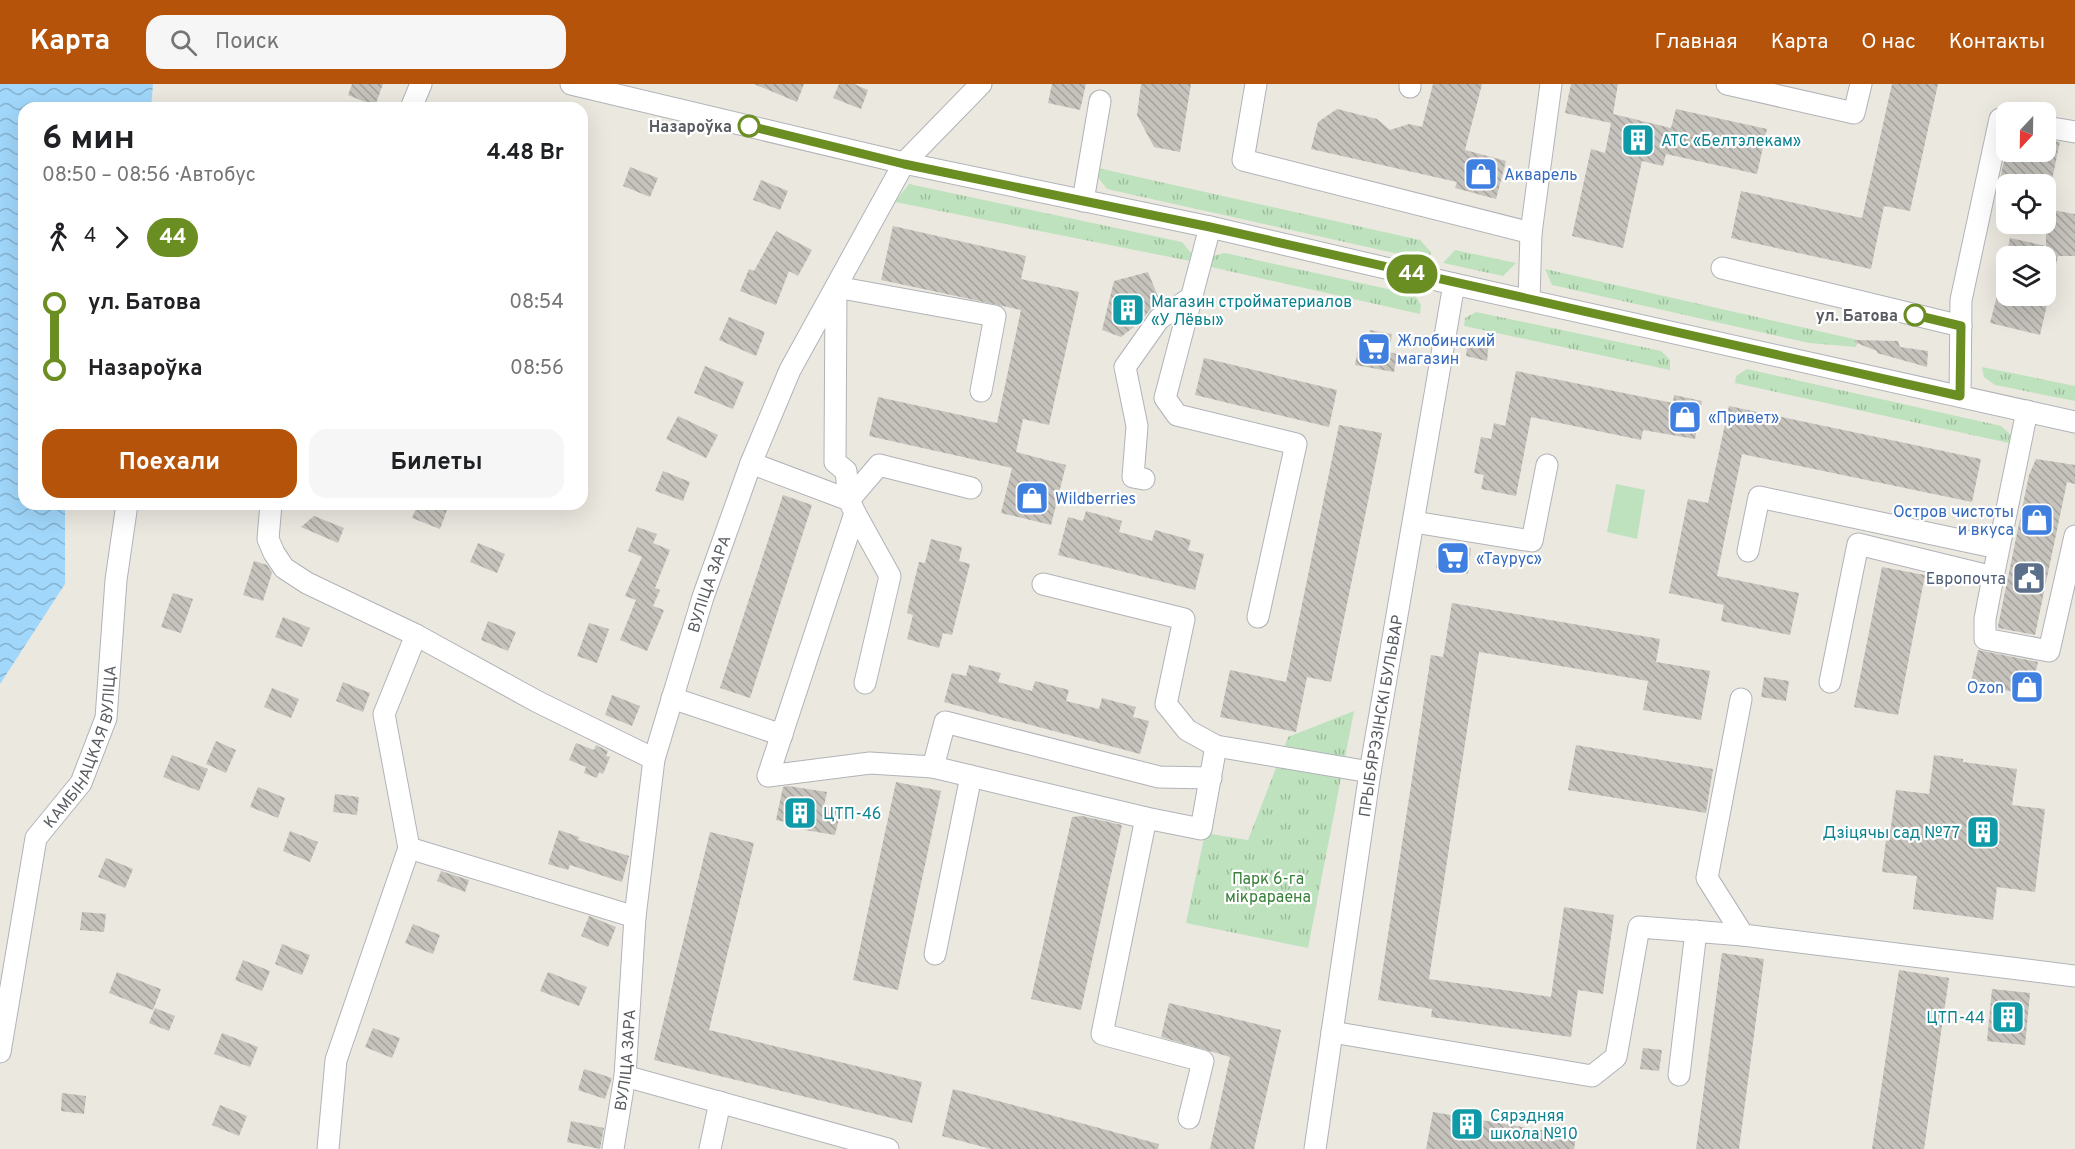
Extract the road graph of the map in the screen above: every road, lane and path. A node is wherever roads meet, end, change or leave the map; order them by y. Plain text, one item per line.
1 (421, 84) edge
2 (571, 84) edge
3 (981, 84) edge
4 (1256, 84) edge
5 (1551, 84) edge
6 (1727, 84) edge
7 (1861, 84) edge
8 (1100, 101) dead end
9 (414, 102) edge
10 (2056, 129) edge
11 (2075, 132) edge
12 (1996, 138) edge
13 (904, 164) junction
14 (1083, 201) junction
15 (1210, 227) junction
16 (1531, 233) junction
17 (1722, 268) dead end
18 (1454, 284) junction
19 (836, 287) junction
20 (1192, 297) junction
21 (1529, 300) junction
22 (1961, 326) junction
23 (981, 391) dead end
24 (1960, 396) junction
25 (2027, 411) junction
26 (2075, 422) edge
27 (751, 463) junction
28 (1547, 465) dead end
29 (1144, 479) dead end
30 (971, 488) dead end
31 (852, 506) junction
32 (126, 510) edge
33 (271, 510) edge
34 (1414, 522) junction
35 (2075, 536) edge
36 (1998, 548) junction
37 (1748, 551) dead end
38 (1993, 577) junction
39 (1043, 584) dead end
40 (1258, 617) dead end
41 (416, 635) junction
42 (1830, 682) dead end
43 (866, 683) dead end
44 (672, 698) junction
45 (1741, 699) dead end
46 (782, 735) junction
47 (1216, 746) junction
48 (654, 759) junction
49 (933, 767) junction
50 (1370, 772) junction
51 (971, 776) junction
52 (1211, 778) junction
53 (1146, 818) junction
54 (409, 848) junction
55 (635, 917) junction
56 (1696, 931) junction
57 (1743, 935) junction
58 (935, 954) dead end
59 (2075, 976) edge
60 (1332, 1032) junction
61 (0, 1052) edge
62 (1679, 1075) dead end
63 (625, 1076) junction
64 (720, 1102) junction
65 (1189, 1118) dead end
66 (328, 1149) edge
67 (613, 1149) edge
68 (710, 1149) edge
69 (888, 1149) edge
70 (1315, 1149) edge

1 - 9 street
2 - 13 street
3 - 13 street, ВУЛІЦА ЗАРА
4 - 16 street
5 - 16 street
6 - 7 street
8 - 14 street
10 - 11 street
12 - 22 street
13 - 14 street
13 - 19 street, ВУЛІЦА ЗАРА
14 - 15 street
15 - 18 street
15 - 20 street
16 - 21 street
17 - 22 street
18 - 21 street
18 - 34 street, ПРЫБЯРЭЗІНСКІ БУЛЬВАР
19 - 23 street
19 - 27 street, ВУЛІЦА ЗАРА
19 - 31 street
20 - 29 street
20 - 40 street
21 - 24 street
22 - 24 street
24 - 25 street
25 - 26 street
25 - 36 street
27 - 31 street
27 - 44 street, ВУЛІЦА ЗАРА
28 - 34 street
30 - 31 street
31 - 43 street
31 - 46 street
32 - 61 street, КАМБІНАЦКАЯ ВУЛІЦА
33 - 41 street
34 - 50 street, ПРЫБЯРЭЗІНСКІ БУЛЬВАР
35 - 38 street
36 - 37 street
36 - 38 street
38 - 42 street
39 - 47 street
41 - 48 street
41 - 54 street
44 - 46 street
44 - 48 street, ВУЛІЦА ЗАРА
45 - 57 street
46 - 49 street
47 - 50 street
47 - 52 street
48 - 55 street, ВУЛІЦА ЗАРА
49 - 51 street
49 - 52 street
50 - 60 street, ПРЫБЯРЭЗІНСКІ БУЛЬВАР
51 - 53 street
51 - 58 street
52 - 53 street
53 - 65 street
54 - 55 street
54 - 66 street
55 - 63 street, ВУЛІЦА ЗАРА
56 - 57 street
56 - 60 street
56 - 62 street
57 - 59 street
60 - 70 street, ПРЫБЯРЭЗІНСКІ БУЛЬВАР
63 - 64 street
63 - 67 street, ВУЛІЦА ЗАРА
64 - 68 street
64 - 69 street

